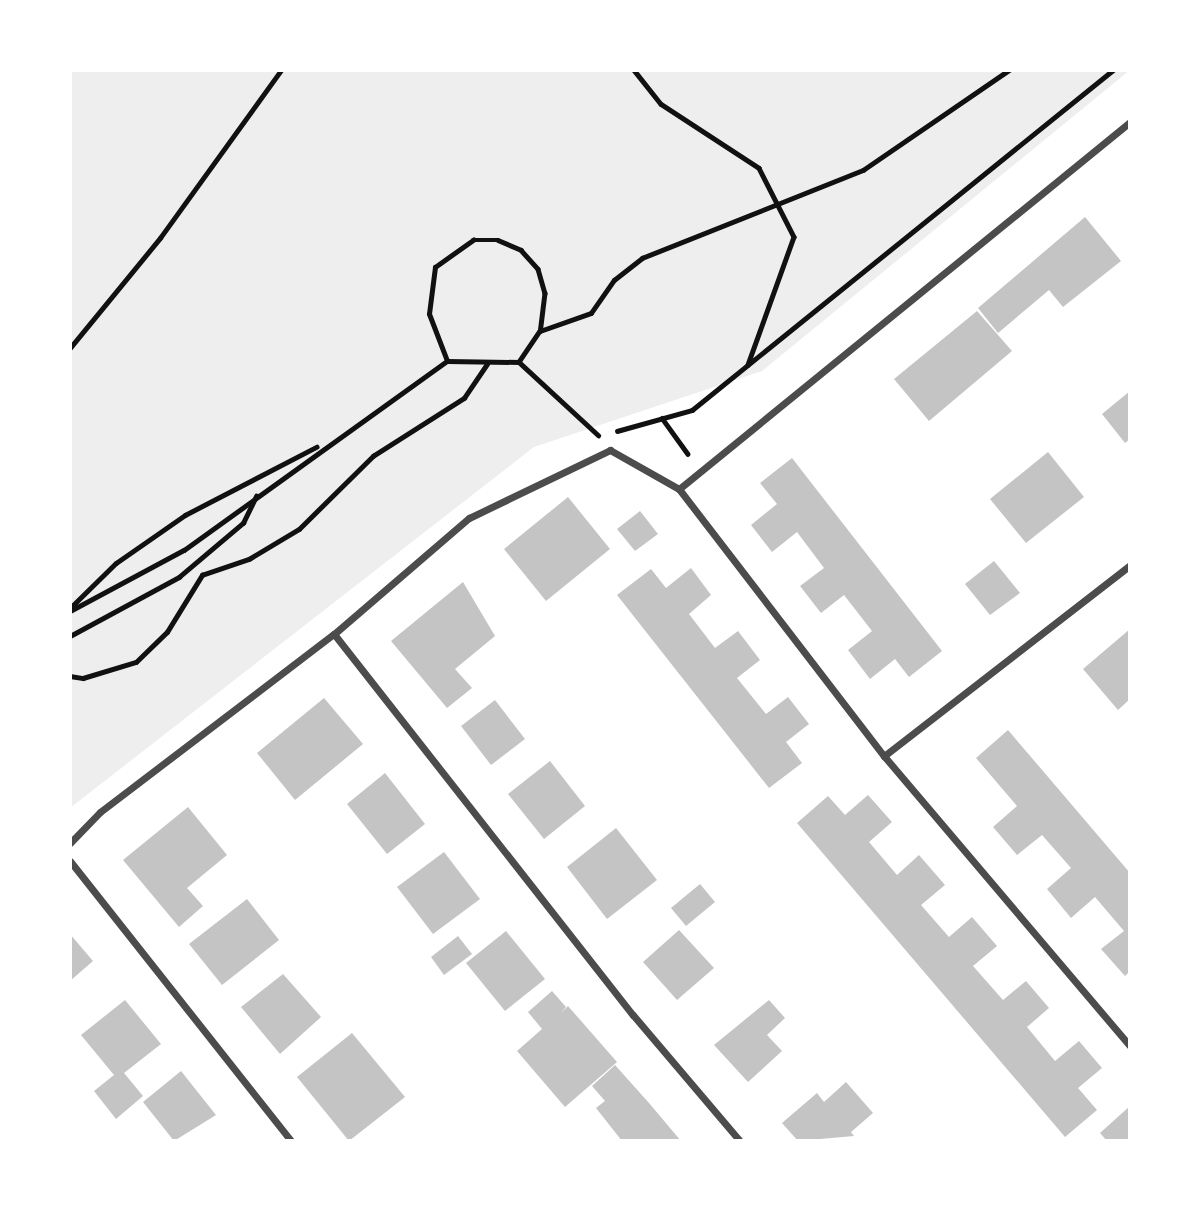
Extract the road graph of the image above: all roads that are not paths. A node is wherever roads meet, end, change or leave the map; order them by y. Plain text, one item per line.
1 (1130, 122) edge
2 (679, 489) junction
3 (1130, 565) edge
4 (334, 634) junction
5 (884, 756) junction
6 (70, 844) edge
7 (70, 861) edge
8 (1130, 1046) edge
9 (291, 1141) edge
10 (740, 1141) edge

1 - 2 street
2 - 4 street
2 - 5 street
3 - 5 street
4 - 6 street
4 - 10 street
5 - 8 street
7 - 9 street

